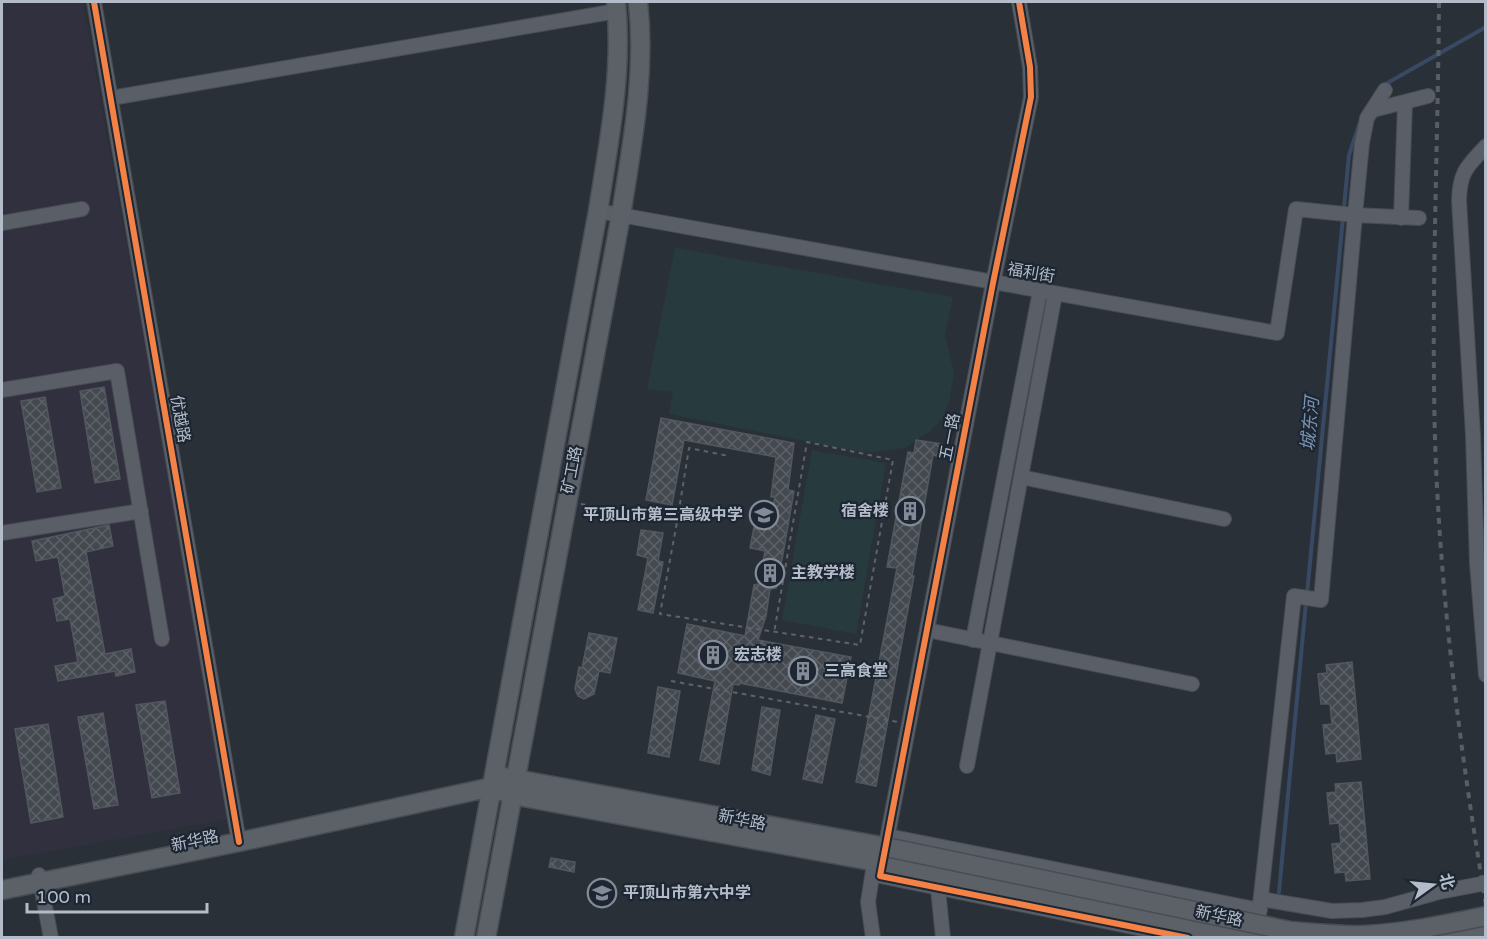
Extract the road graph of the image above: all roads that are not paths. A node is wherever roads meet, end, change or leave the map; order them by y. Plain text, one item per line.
1 (94, 2) edge
2 (638, 2) edge
3 (1018, 2) edge
4 (616, 6) edge
5 (1385, 90) dead end
6 (1428, 96) dead end
7 (111, 98) junction
8 (1405, 103) junction
9 (1373, 110) junction
10 (1485, 146) edge
11 (82, 209) dead end
12 (597, 211) junction
13 (621, 215) junction
14 (1355, 215) junction
15 (1401, 218) junction
16 (1419, 219) dead end
17 (2, 223) edge
18 (993, 283) junction
19 (1040, 291) junction
20 (1055, 294) junction
21 (2, 390) edge
22 (1021, 477) junction
23 (141, 511) junction
24 (1224, 519) dead end
25 (2, 533) edge
26 (927, 630) junction
27 (162, 639) dead end
28 (974, 640) junction
29 (988, 643) junction
30 (1485, 675) edge
31 (1192, 684) dead end
32 (967, 766) dead end
33 (493, 782) junction
34 (514, 786) junction
35 (238, 837) junction
36 (882, 857) junction
37 (40, 878) junction
38 (2, 882) edge
39 (1485, 883) edge
40 (938, 889) junction
41 (2, 890) edge
42 (1485, 904) edge
43 (1260, 905) junction
44 (1485, 916) edge
45 (1485, 926) edge
46 (1290, 931) junction
47 (1485, 936) edge
48 (51, 938) edge
49 (464, 938) edge
50 (486, 938) edge
51 (873, 938) edge
52 (943, 938) edge
53 (1188, 938) edge
54 (1251, 938) edge
55 (1257, 938) edge
56 (1425, 938) edge
57 (1478, 938) edge

1 - 7 street, 优越路
2 - 13 main road, 矿工路
3 - 18 street, 五一路
4 - 7 street
4 - 12 main road, 矿工路
5 - 9 street
6 - 8 street
7 - 35 street, 优越路
8 - 9 street
8 - 15 street
9 - 14 street
10 - 30 street
11 - 17 street
12 - 13 street, 福利街
12 - 33 main road, 矿工路
13 - 18 street, 福利街
13 - 34 main road, 矿工路
14 - 15 street, 福利街
14 - 20 street, 福利街
14 - 43 street
15 - 16 street, 福利街
18 - 19 street, 福利街
18 - 26 street, 五一路
19 - 20 street, 福利街
19 - 28 street
20 - 22 street
21 - 23 street
22 - 24 street
22 - 29 street
23 - 25 street
23 - 27 street
26 - 28 street
26 - 36 street, 五一路
28 - 29 street
29 - 31 street
29 - 32 street
33 - 34 main road, 新华路
33 - 35 main road, 新华路
33 - 49 main road, 矿工路
34 - 36 main road, 新华路
34 - 50 main road, 矿工路
35 - 37 main road, 新华路
36 - 40 street
36 - 43 street
36 - 46 main road, 新华路, bridge
36 - 51 street, 五一路
36 - 54 main road, 新华路
37 - 38 main road, 新华路
37 - 41 main road, 新华路
37 - 48 street
39 - 43 street
40 - 52 street
40 - 53 street
42 - 46 main road, bridge
43 - 55 street
44 - 46 main road, 新华路, bridge
45 - 56 main road
47 - 57 main road

